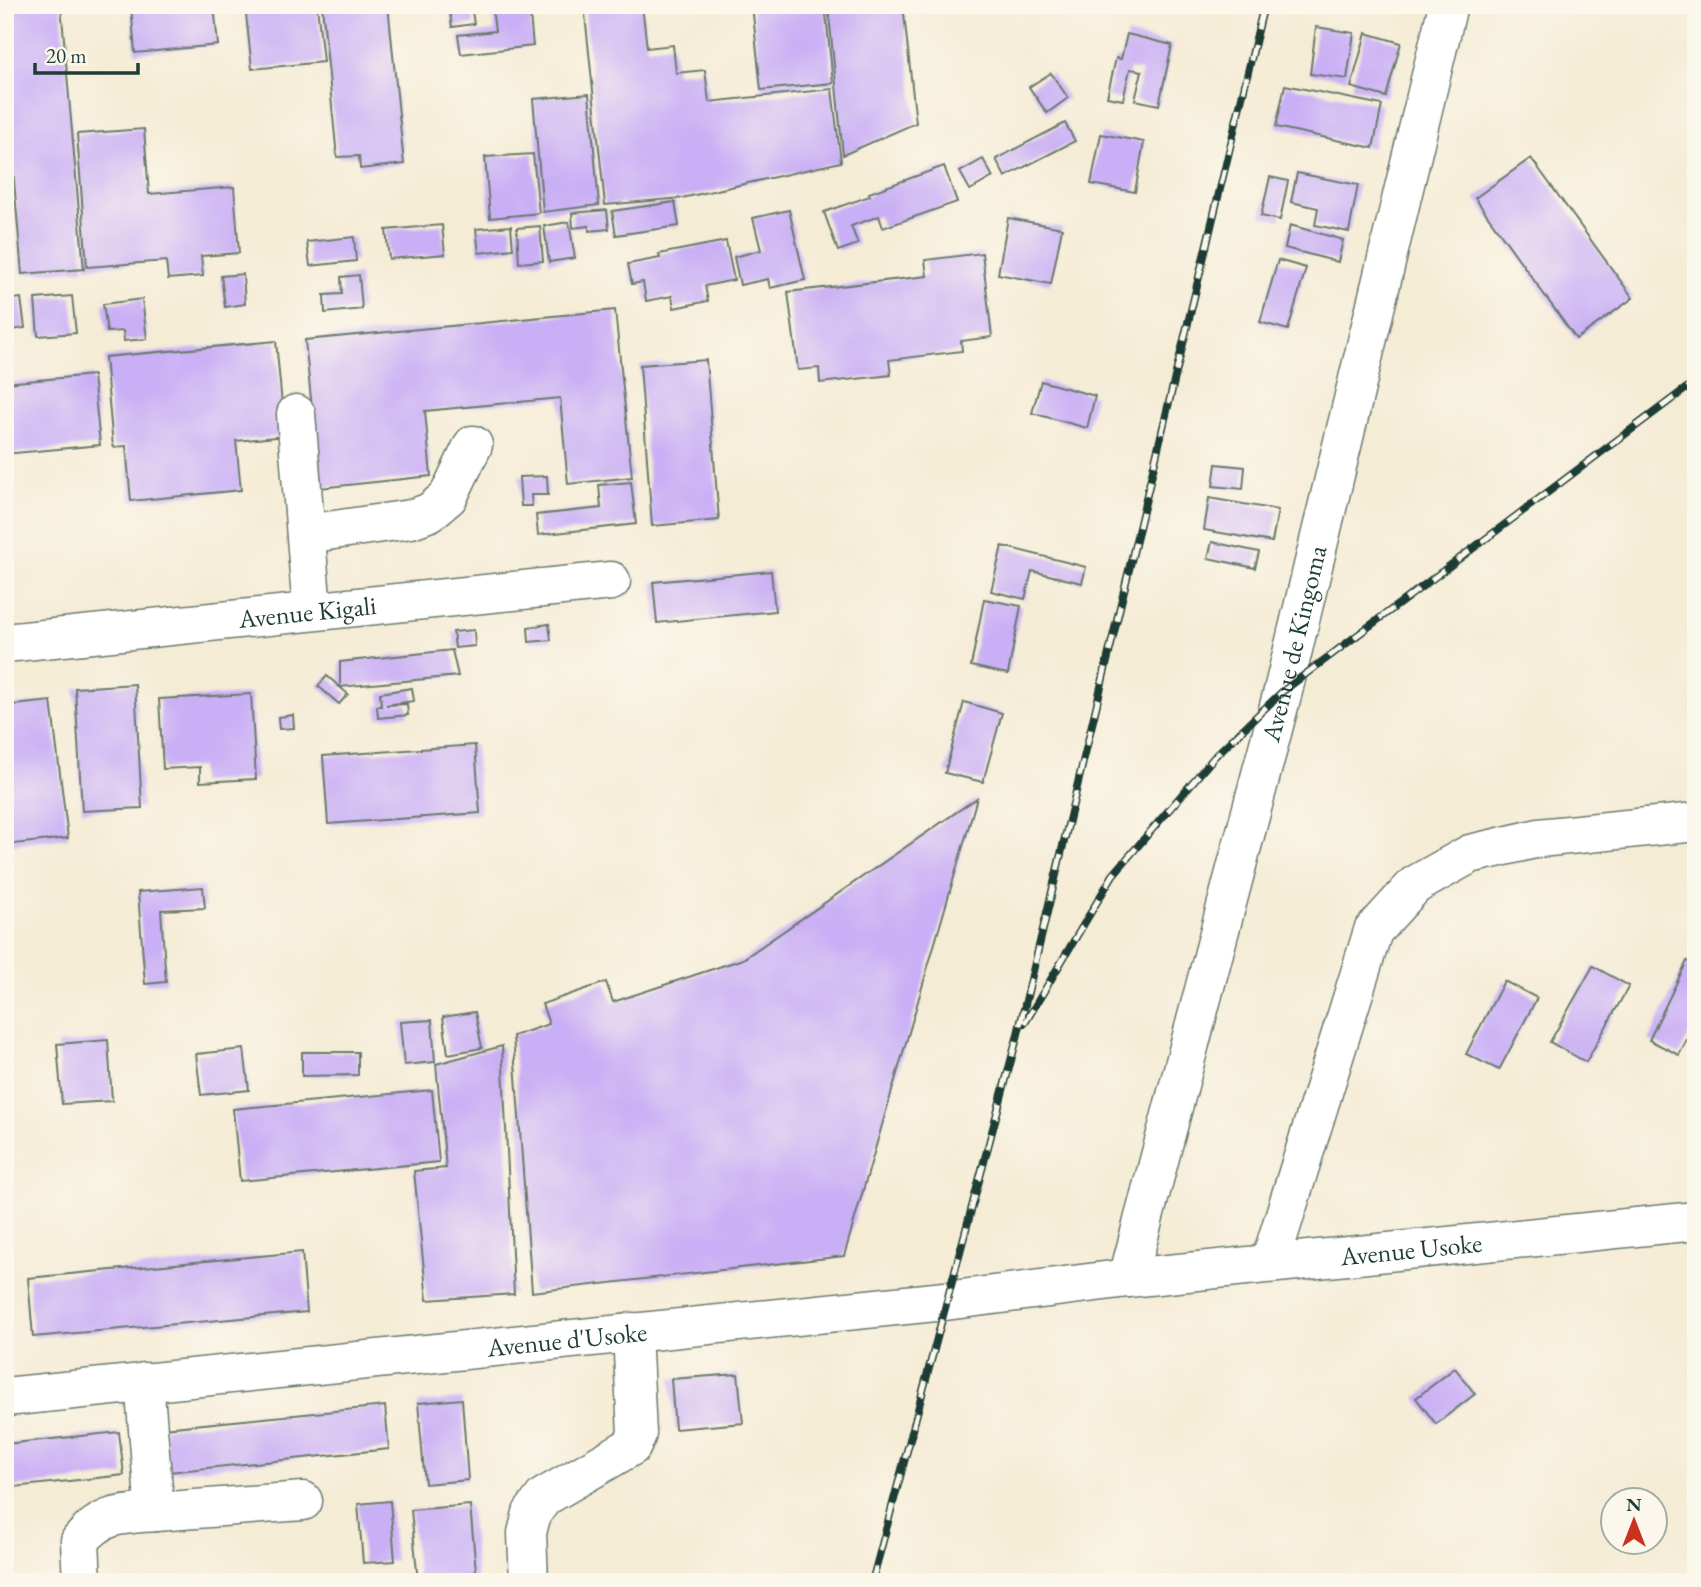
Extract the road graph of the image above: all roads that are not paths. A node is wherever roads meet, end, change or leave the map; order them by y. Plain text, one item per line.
1 (1448, 5) edge
2 (296, 414) dead end
3 (472, 445) dead end
4 (306, 534) junction
5 (611, 581) dead end
6 (312, 611) junction
7 (5, 643) edge
8 (1696, 822) edge
9 (1696, 1221) edge
10 (1270, 1263) junction
11 (1128, 1278) junction
12 (632, 1332) junction
13 (144, 1382) junction
14 (5, 1397) edge
15 (303, 1501) dead end
16 (155, 1512) junction
17 (82, 1582) edge
18 (529, 1582) edge

1 - 11 street, Avenue de Kingoma
2 - 4 street
3 - 4 street
4 - 6 street
5 - 6 street, Avenue Kigali
6 - 7 street, Avenue Kigali
8 - 10 street
9 - 10 street, Avenue Usoke
10 - 11 street, Avenue Usoke
11 - 12 street, Avenue d'Usoke
12 - 13 street, Avenue d'Usoke
12 - 18 street
13 - 14 street, Avenue d'Usoke
13 - 16 street
15 - 16 street
16 - 17 street

